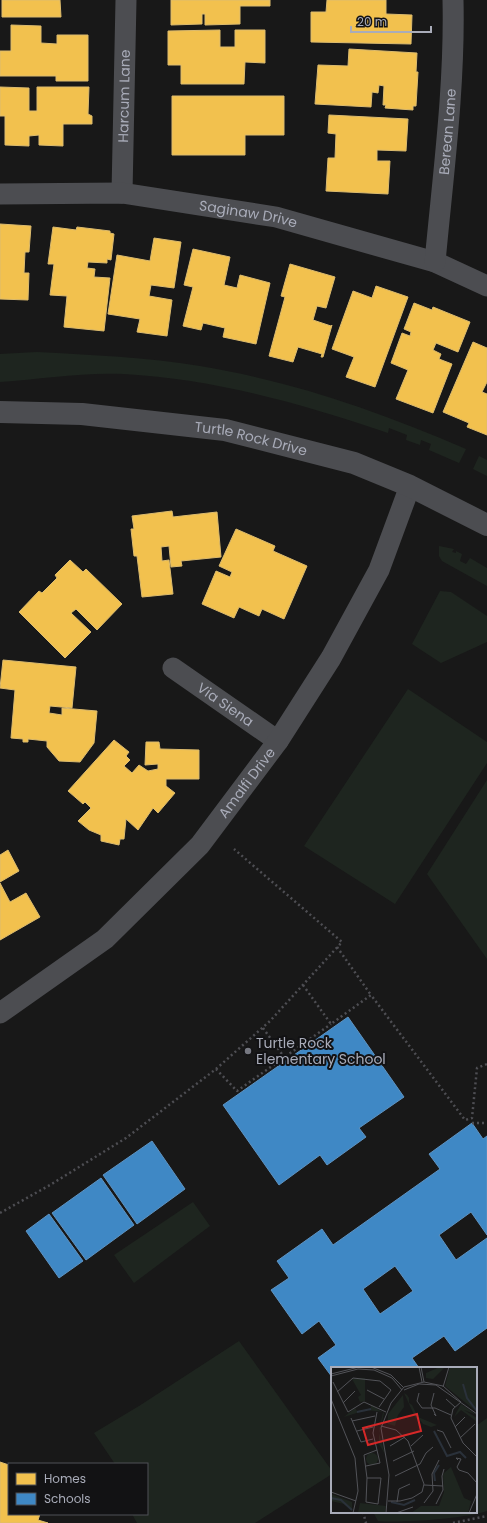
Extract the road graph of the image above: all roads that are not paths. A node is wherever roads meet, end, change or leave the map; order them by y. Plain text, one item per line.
1 (126, 0) edge
2 (453, 0) edge
3 (122, 193) junction
4 (0, 194) edge
5 (435, 262) junction
6 (487, 286) edge
7 (0, 412) edge
8 (410, 486) junction
9 (487, 524) edge
10 (173, 668) dead end
11 (278, 741) junction
12 (0, 1013) edge

1 - 3 street, Harcum Lane
2 - 5 street, Berean Lane
3 - 4 street, Saginaw Drive
3 - 5 street, Saginaw Drive
5 - 6 street, Saginaw Drive
7 - 8 street, Turtle Rock Drive
8 - 9 street, Turtle Rock Drive
8 - 11 street, Amalfi Drive
10 - 11 street, Via Siena
11 - 12 street, Amalfi Drive

